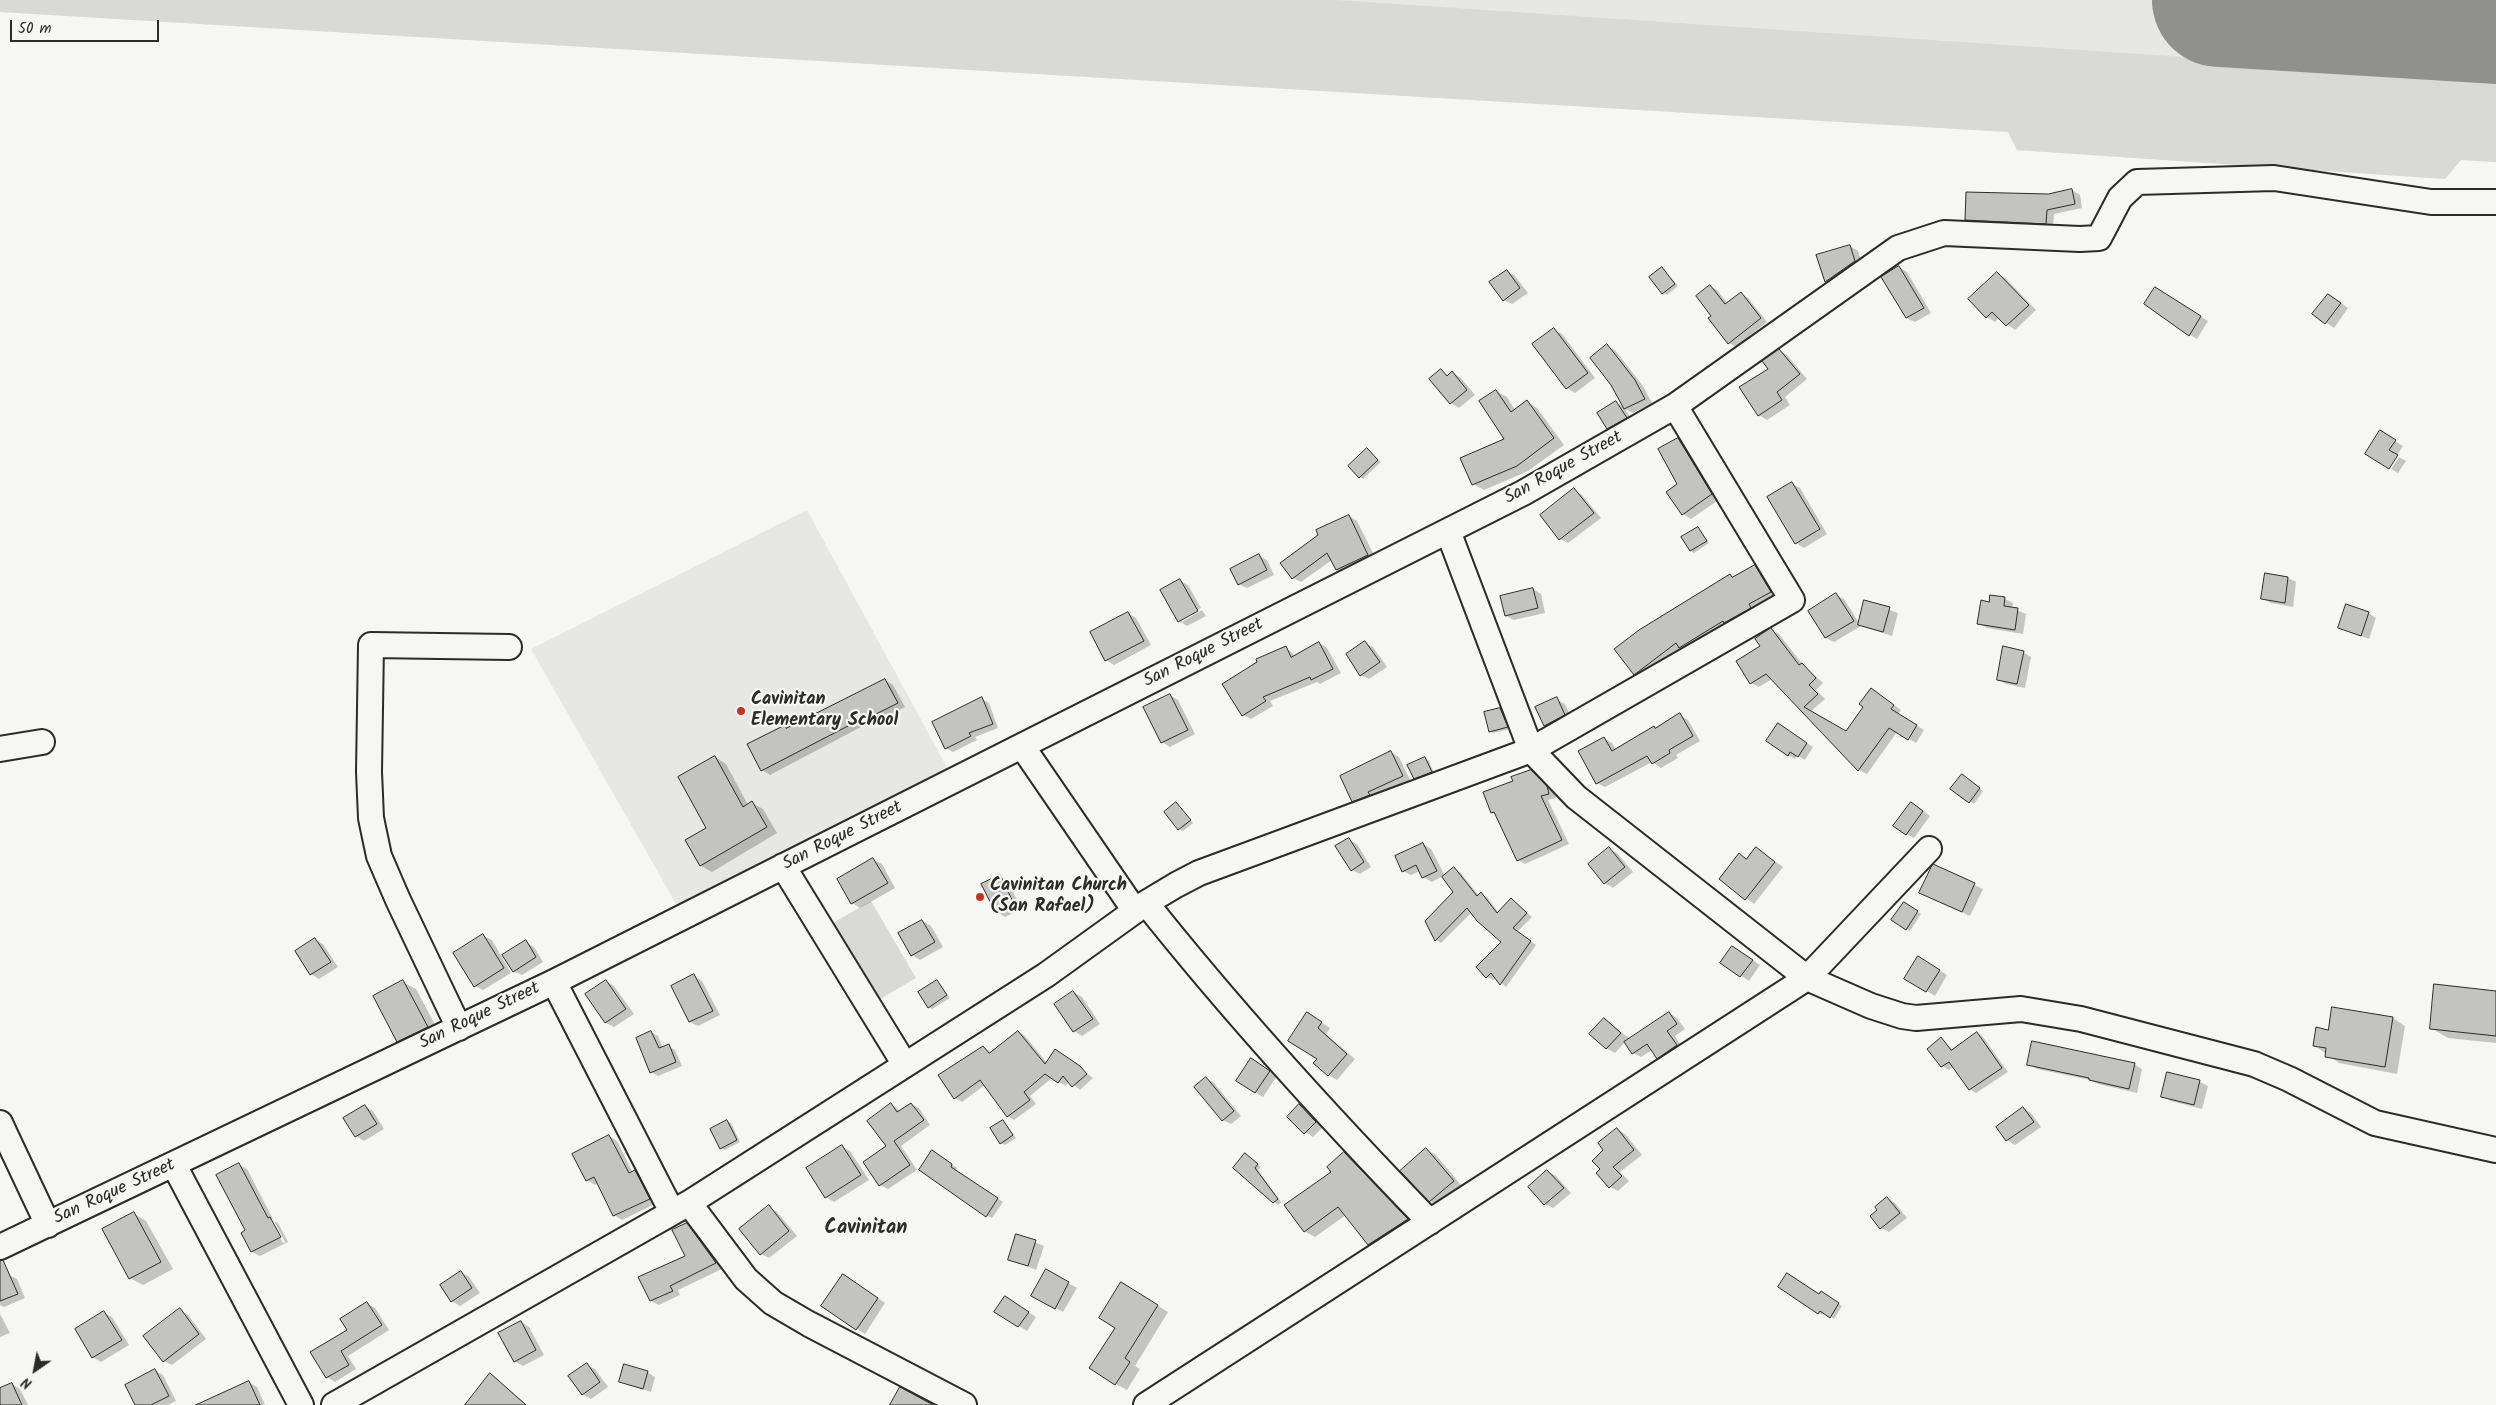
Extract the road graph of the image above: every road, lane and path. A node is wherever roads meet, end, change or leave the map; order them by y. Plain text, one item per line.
1 (2496, 202) edge
2 (1675, 406) junction
3 (1448, 531) junction
4 (509, 647) dead end
5 (42, 742) dead end
6 (1022, 746) junction
7 (0, 749) edge
8 (1532, 750) junction
9 (1929, 849) dead end
10 (783, 866) junction
11 (1141, 907) junction
12 (1808, 978) junction
13 (554, 982) junction
14 (459, 1028) junction
15 (904, 1066) junction
16 (0, 1123) edge
17 (2496, 1150) edge
18 (174, 1165) junction
19 (680, 1208) junction
20 (1430, 1222) junction
21 (48, 1224) junction
22 (0, 1247) edge
23 (301, 1405) edge
24 (334, 1405) edge
25 (964, 1405) edge
26 (1146, 1405) edge

1 - 2 street, San Roque Street
2 - 3 street, San Roque Street
2 - 8 street
3 - 6 street, San Roque Street
3 - 8 street
4 - 14 street
5 - 7 street
6 - 10 street, San Roque Street
6 - 11 street
8 - 11 street
8 - 12 street
9 - 12 street
10 - 13 street, San Roque Street
10 - 15 street
11 - 15 street
11 - 20 street
12 - 17 street
12 - 20 street
13 - 14 street, San Roque Street
13 - 19 street
14 - 18 street, San Roque Street
15 - 19 street
16 - 21 street
18 - 21 street, San Roque Street
18 - 23 street
19 - 24 street
19 - 25 street
20 - 26 street
21 - 22 street, San Roque Street

